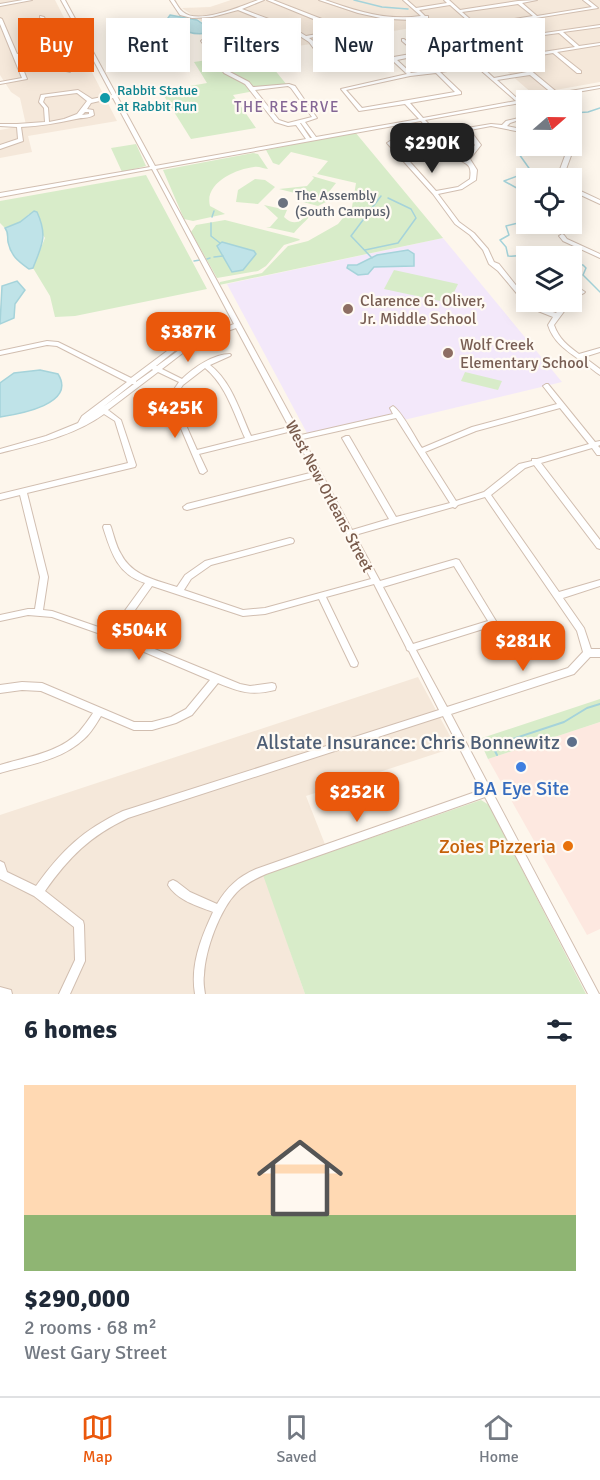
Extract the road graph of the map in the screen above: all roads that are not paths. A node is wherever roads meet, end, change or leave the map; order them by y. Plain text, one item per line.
1 (31, 0) edge
2 (63, 0) edge
3 (172, 0) edge
4 (262, 0) edge
5 (269, 0) edge
6 (321, 0) edge
7 (336, 0) edge
8 (405, 0) edge
9 (446, 0) edge
10 (535, 0) edge
11 (585, 0) edge
12 (518, 2) junction
13 (329, 3) junction
14 (451, 4) junction
15 (0, 5) edge
16 (237, 8) junction
17 (417, 9) junction
18 (598, 10) edge
19 (459, 11) junction
20 (536, 17) junction
21 (73, 18) edge
22 (258, 18) edge
23 (315, 18) edge
24 (387, 18) edge
25 (426, 18) edge
26 (467, 18) edge
27 (529, 18) edge
28 (0, 21) edge
29 (600, 26) edge
30 (559, 32) junction
31 (545, 34) edge
32 (301, 35) edge
33 (313, 36) edge
34 (305, 37) junction
35 (8, 38) junction
36 (0, 39) edge
37 (600, 44) edge
38 (313, 45) edge
39 (592, 46) junction
40 (579, 48) junction
41 (553, 51) junction
42 (600, 51) edge
43 (16, 56) joint
44 (94, 56) edge
45 (406, 56) edge
46 (394, 59) joint
47 (226, 72) edge
48 (443, 72) edge
49 (486, 72) edge
50 (579, 72) dead end
51 (438, 73) junction
52 (531, 73) junction
53 (410, 75) junction
54 (494, 79) junction
55 (0, 83) edge
56 (600, 87) edge
57 (252, 89) junction
58 (551, 90) edge
59 (582, 90) edge
60 (115, 96) junction
61 (516, 99) edge
62 (406, 102) junction
63 (516, 103) edge
64 (88, 104) junction
65 (77, 116) junction
66 (419, 120) junction
67 (516, 120) edge
68 (47, 122) junction
69 (300, 123) junction
70 (0, 125) edge
71 (504, 126) junction
72 (19, 127) junction
73 (516, 128) edge
74 (467, 129) junction
75 (433, 136) junction
76 (312, 139) junction
77 (0, 147) edge
78 (154, 168) junction
79 (435, 193) junction
80 (582, 194) edge
81 (600, 194) edge
82 (0, 195) edge
83 (597, 201) edge
84 (562, 236) dead end
85 (600, 256) edge
86 (516, 288) edge
87 (546, 312) edge
88 (560, 312) edge
89 (557, 316) junction
90 (238, 325) junction
91 (600, 350) edge
92 (0, 353) edge
93 (228, 355) dead end
94 (579, 356) junction
95 (206, 365) junction
96 (156, 366) junction
97 (600, 373) edge
98 (186, 380) junction
99 (134, 383) junction
100 (546, 386) dead end
101 (562, 405) junction
102 (102, 409) junction
103 (294, 428) junction
104 (299, 438) junction
105 (346, 438) dead end
106 (249, 439) junction
107 (597, 444) edge
108 (0, 451) edge
109 (421, 451) junction
110 (195, 453) junction
111 (600, 453) edge
112 (535, 461) junction
113 (203, 471) dead end
114 (318, 474) junction
115 (22, 492) junction
116 (487, 494) junction
117 (0, 497) edge
118 (455, 505) junction
119 (187, 507) dead end
120 (394, 521) junction
121 (107, 527) dead end
122 (350, 533) junction
123 (290, 541) dead end
124 (600, 546) edge
125 (150, 582) junction
126 (376, 583) junction
127 (600, 583) edge
128 (178, 592) junction
129 (558, 596) junction
130 (322, 597) junction
131 (39, 612) junction
132 (0, 618) edge
133 (112, 635) junction
134 (410, 648) junction
135 (588, 653) junction
136 (600, 654) edge
137 (354, 663) dead end
138 (216, 679) junction
139 (273, 687) dead end
140 (0, 689) edge
141 (99, 711) junction
142 (443, 711) junction
143 (0, 769) edge
144 (487, 792) junction
145 (0, 866) edge
146 (173, 885) dead end
147 (38, 892) junction
148 (219, 910) junction
149 (0, 992) edge
150 (7, 994) edge
151 (64, 994) edge
152 (200, 994) edge
153 (594, 994) edge

1 - 15 street
2 - 21 street, West New Orleans Street
3 - 16 street
4 - 16 street
5 - 23 street
6 - 13 street
7 - 13 street
8 - 17 street
9 - 14 street
10 - 12 street
11 - 18 street
12 - 19 street
12 - 20 street
13 - 24 street
14 - 17 street
14 - 19 street
16 - 22 street
17 - 25 street
18 - 20 street
19 - 26 street
20 - 27 street
28 - 35 street
29 - 30 street
30 - 31 street
30 - 40 street
32 - 34 street
33 - 34 street
34 - 38 street
35 - 36 street
35 - 43 street
37 - 39 street
39 - 40 street
39 - 42 street
40 - 41 street
41 - 50 street
41 - 52 street
43 - 55 street
44 - 60 street, West New Orleans Street
45 - 46 street
46 - 53 street
47 - 57 street
48 - 51 street
49 - 54 street
51 - 53 street
51 - 62 street
52 - 54 street
52 - 58 street
53 - 62 street
54 - 61 street
56 - 59 street
57 - 69 street
57 - 69 street
60 - 64 street
60 - 78 street, West New Orleans Street
62 - 66 street
63 - 66 street
64 - 65 street
64 - 65 street
64 - 68 street
65 - 68 street
66 - 75 street
66 - 76 street
67 - 71 street
68 - 72 street
69 - 76 street
70 - 72 street
71 - 73 street
71 - 74 street
72 - 77 street
74 - 75 street
74 - 79 street
75 - 79 street
76 - 78 street
78 - 82 street
78 - 90 street, West New Orleans Street
79 - 86 street
80 - 83 street
81 - 83 street
84 - 85 street
87 - 89 street
88 - 89 street
89 - 94 street
90 - 96 street
90 - 103 street, West New Orleans Street
91 - 94 street
92 - 99 street
93 - 95 street
94 - 97 street
95 - 98 street
95 - 106 street
96 - 98 street
96 - 99 street
98 - 110 street
99 - 102 street
100 - 101 street
101 - 107 street
101 - 109 street
102 - 108 street
102 - 115 street
103 - 104 street, West New Orleans Street
103 - 106 street
104 - 109 street
104 - 114 street, West New Orleans Street
105 - 120 street
106 - 110 street
107 - 111 street
107 - 112 street
109 - 118 street
110 - 113 street
112 - 116 street
112 - 124 street
114 - 119 street
114 - 122 street, West New Orleans Street
115 - 117 street
115 - 131 street
116 - 118 street
116 - 129 street
118 - 120 street
120 - 122 street
121 - 125 street
122 - 126 street, West New Orleans Street
123 - 128 street
125 - 128 street
125 - 133 street
126 - 130 street
126 - 134 street, West New Orleans Street
126 - 134 street
127 - 129 street
128 - 130 street
129 - 135 street
130 - 137 street
131 - 132 street
131 - 133 street
133 - 138 street
134 - 142 street, West New Orleans Street
135 - 136 street
135 - 142 street
138 - 139 street
138 - 141 street
140 - 141 street
141 - 143 street
142 - 144 street, West New Orleans Street
142 - 147 street
144 - 148 street
144 - 153 street, West New Orleans Street
145 - 147 street
146 - 148 street
147 - 151 street
148 - 152 street
149 - 150 street

